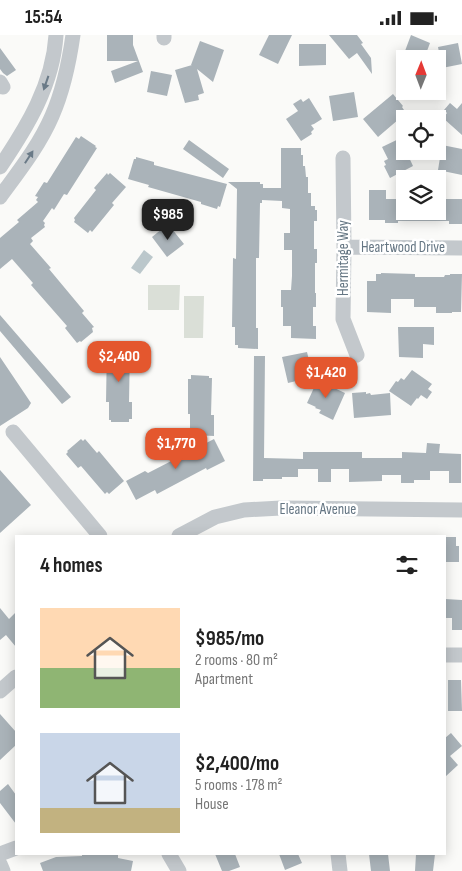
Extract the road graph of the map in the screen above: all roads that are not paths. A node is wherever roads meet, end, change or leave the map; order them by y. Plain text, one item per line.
1 (56, 35) edge
2 (73, 35) edge
3 (343, 158) dead end
4 (0, 167) edge
5 (0, 197) edge
6 (344, 247) junction
7 (462, 247) edge
8 (357, 355) dead end
9 (13, 432) dead end
10 (462, 510) edge
11 (99, 535) edge
12 (181, 535) edge
13 (446, 655) edge
14 (462, 655) edge
15 (15, 678) edge
16 (0, 691) edge
17 (15, 848) edge
18 (0, 854) edge
19 (170, 855) edge
20 (338, 855) edge
21 (0, 864) edge
22 (4, 871) edge
23 (179, 871) edge
24 (340, 871) edge

1 -> 4 street
5 -> 2 street
3 - 6 street, Hermitage Way
6 - 7 street, Heartwood Drive
6 - 8 street, Hermitage Way
9 - 11 street
10 - 12 street, Eleanor Avenue
13 - 14 street
15 - 16 street
17 - 18 street
19 - 23 street
20 - 24 street
21 - 22 street

